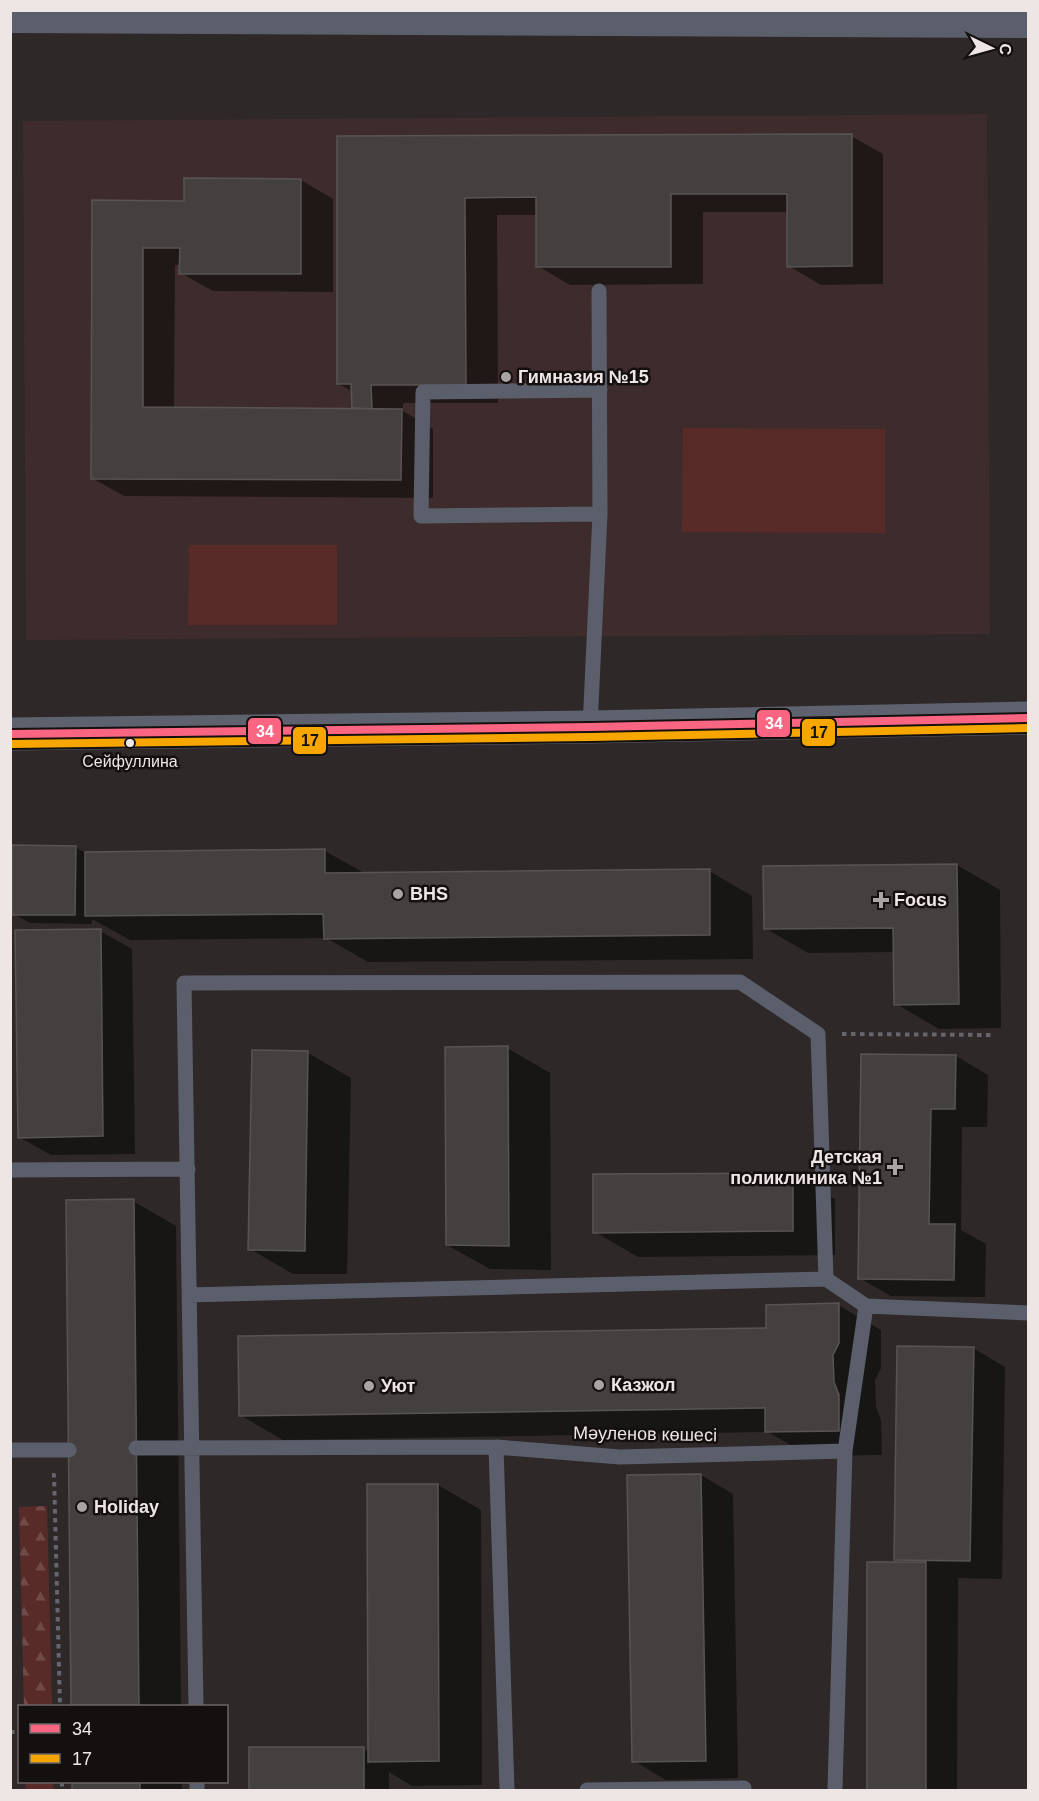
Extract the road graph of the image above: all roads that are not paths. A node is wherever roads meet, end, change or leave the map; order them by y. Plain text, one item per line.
1 (10, 17) edge
2 (1029, 22) edge
3 (599, 291) dead end
4 (600, 390) junction
5 (600, 514) junction
6 (1029, 718) edge
7 (590, 727) junction
8 (10, 734) edge
9 (188, 1169) junction
10 (10, 1170) edge
11 (826, 1280) junction
12 (189, 1295) junction
13 (866, 1306) junction
14 (1029, 1313) edge
15 (496, 1447) junction
16 (136, 1448) dead end
17 (191, 1449) junction
18 (10, 1450) edge
19 (69, 1450) dead end
20 (845, 1452) junction
21 (196, 1705) edge
22 (744, 1788) dead end
23 (835, 1788) dead end
24 (507, 1791) edge
25 (587, 1791) edge

1 - 2 street
3 - 4 lane
4 - 5 lane
4 - 5 lane
5 - 7 lane
6 - 7 main road
7 - 8 main road
9 - 10 lane
9 - 11 lane
9 - 12 lane
11 - 12 lane
11 - 13 lane
12 - 17 lane
13 - 14 lane
13 - 20 lane
15 - 17 lane, Мәуленов көшесі
15 - 20 lane, Мәуленов көшесі
15 - 24 lane
16 - 17 lane, Мәуленов көшесі
17 - 21 lane
18 - 19 lane
20 - 23 lane
22 - 25 lane

